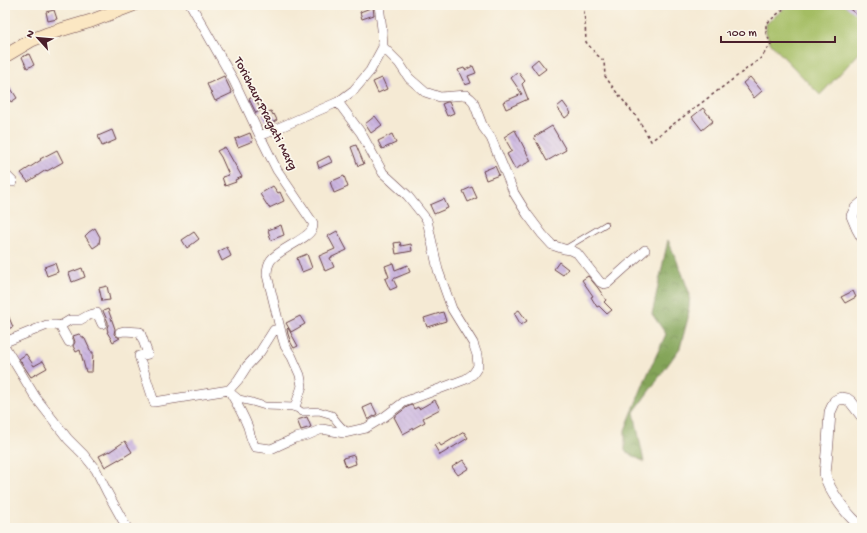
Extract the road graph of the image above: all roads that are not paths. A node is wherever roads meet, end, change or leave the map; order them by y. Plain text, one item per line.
1 (133, 5) edge
2 (191, 5) edge
3 (379, 5) edge
4 (384, 47) junction
5 (5, 56) edge
6 (338, 102) junction
7 (260, 136) junction
8 (5, 174) edge
9 (13, 182) dead end
10 (862, 203) edge
11 (606, 224) dead end
12 (862, 236) edge
13 (564, 249) junction
14 (645, 250) dead end
15 (102, 324) dead end
16 (60, 326) junction
17 (281, 331) junction
18 (120, 332) dead end
19 (5, 342) edge
20 (69, 342) dead end
21 (5, 347) edge
22 (228, 390) junction
23 (295, 407) junction
24 (862, 416) edge
25 (348, 432) junction
26 (862, 527) edge
27 (126, 528) edge

1 - 5 main road
2 - 7 street, Torichaur Pragati Marg
3 - 4 street
4 - 6 street
4 - 13 street
6 - 7 street
6 - 25 street
7 - 17 street, Torichaur Pragati Marg
8 - 9 street
10 - 12 street
11 - 13 lane
13 - 14 street
15 - 16 street
16 - 19 street
16 - 20 street
17 - 22 street
17 - 23 street
18 - 22 street
21 - 27 street
22 - 23 street
22 - 25 street
23 - 25 street
24 - 26 street

